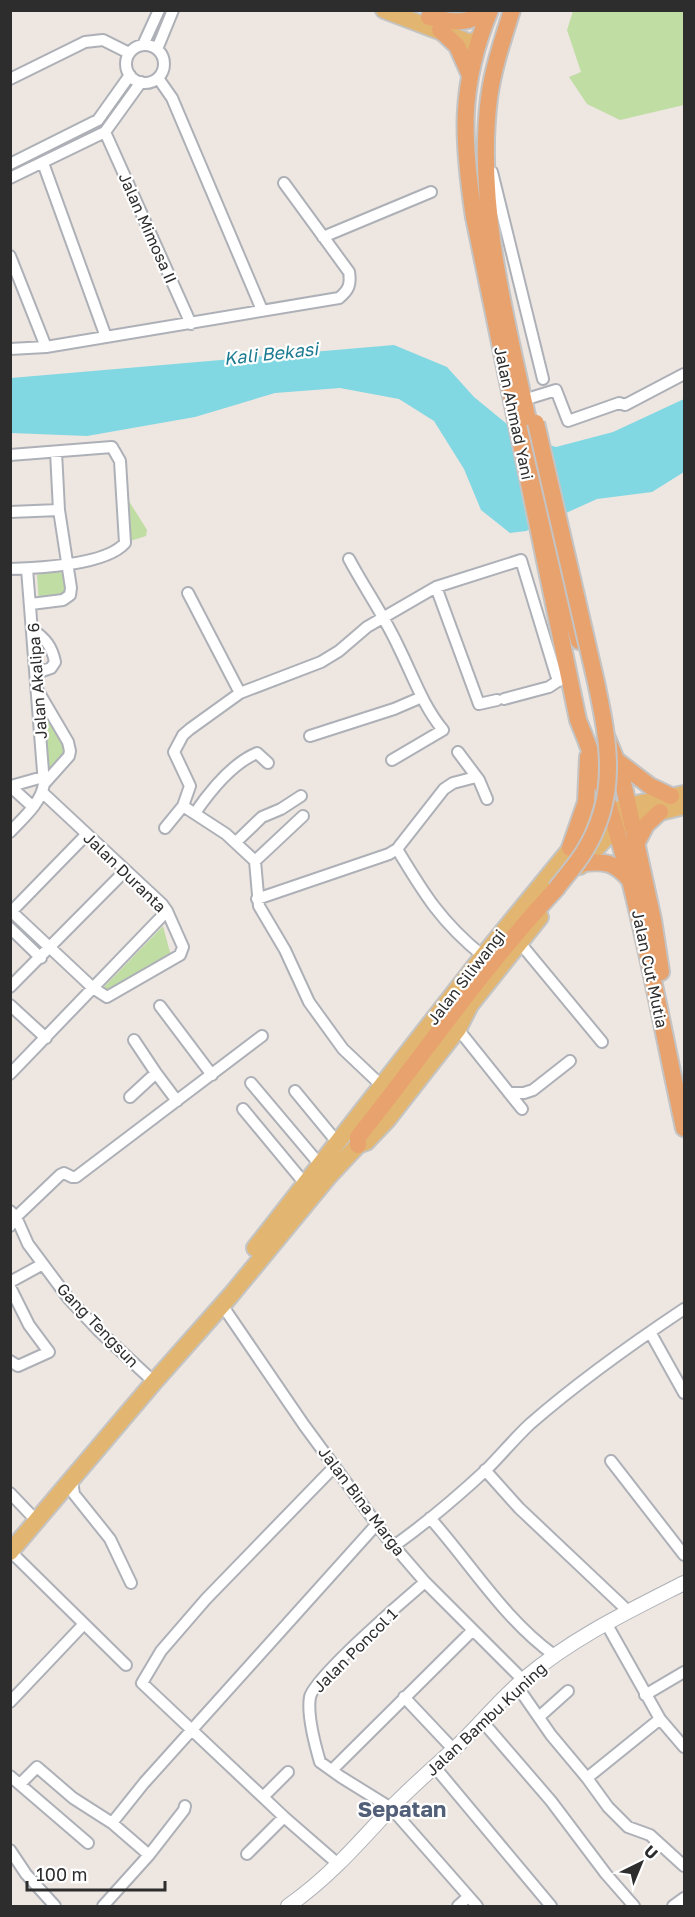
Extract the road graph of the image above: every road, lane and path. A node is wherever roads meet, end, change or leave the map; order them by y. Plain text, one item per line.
1 (159, 10) edge
2 (173, 10) edge
3 (384, 10) edge
4 (406, 10) edge
5 (485, 10) edge
6 (490, 10) edge
7 (501, 10) edge
8 (512, 10) edge
9 (434, 24) junction
10 (479, 38) junction
11 (143, 45) junction
12 (157, 49) junction
13 (129, 53) junction
14 (130, 75) junction
15 (470, 75) junction
16 (158, 78) junction
17 (10, 79) edge
18 (141, 82) junction
19 (489, 99) junction
20 (77, 132) junction
21 (105, 132) junction
22 (487, 138) junction
23 (83, 143) junction
24 (488, 160) junction
25 (43, 163) junction
26 (10, 164) edge
27 (10, 178) edge
28 (284, 183) dead end
29 (431, 192) dead end
30 (323, 237) junction
31 (10, 256) edge
32 (262, 310) junction
33 (190, 324) junction
34 (106, 337) junction
35 (46, 347) junction
36 (10, 349) edge
37 (684, 374) edge
38 (543, 379) dead end
39 (530, 398) junction
40 (527, 422) junction
41 (56, 452) junction
42 (10, 455) edge
43 (59, 510) junction
44 (10, 512) edge
45 (548, 543) junction
46 (349, 559) dead end
47 (67, 565) junction
48 (10, 569) edge
49 (27, 569) junction
50 (436, 588) junction
51 (188, 593) dead end
52 (31, 604) junction
53 (383, 618) junction
54 (33, 630) junction
55 (36, 673) junction
56 (564, 677) junction
57 (38, 691) junction
58 (240, 693) junction
59 (422, 697) junction
60 (310, 736) dead end
61 (589, 744) junction
62 (458, 752) dead end
63 (392, 760) dead end
64 (616, 760) junction
65 (268, 763) dead end
66 (476, 777) junction
67 (44, 785) junction
68 (11, 786) edge
69 (301, 796) dead end
70 (487, 799) dead end
71 (680, 799) edge
72 (183, 806) junction
73 (33, 807) junction
74 (629, 812) junction
75 (660, 812) junction
76 (195, 813) junction
77 (303, 816) dead end
78 (613, 820) junction
79 (165, 828) dead end
80 (10, 832) edge
81 (86, 835) junction
82 (236, 842) junction
83 (636, 844) junction
84 (397, 849) junction
85 (568, 851) junction
86 (255, 861) junction
87 (580, 866) junction
88 (125, 871) junction
89 (631, 881) junction
90 (257, 899) junction
91 (167, 911) junction
92 (11, 913) edge
93 (10, 927) edge
94 (520, 943) junction
95 (49, 948) junction
96 (483, 956) junction
97 (41, 958) junction
98 (10, 987) edge
99 (93, 988) junction
100 (10, 1005) edge
101 (160, 1006) dead end
102 (458, 1029) junction
103 (262, 1036) dead end
104 (46, 1038) junction
105 (135, 1040) dead end
106 (602, 1042) dead end
107 (570, 1061) dead end
108 (156, 1073) junction
109 (10, 1074) edge
110 (212, 1075) junction
111 (251, 1083) dead end
112 (684, 1083) edge
113 (381, 1085) junction
114 (295, 1091) dead end
115 (509, 1093) junction
116 (130, 1097) dead end
117 (177, 1101) junction
118 (243, 1109) dead end
119 (522, 1109) dead end
120 (684, 1128) edge
121 (337, 1142) junction
122 (358, 1145) junction
123 (325, 1171) junction
124 (306, 1185) junction
125 (12, 1218) edge
126 (43, 1264) junction
127 (11, 1289) edge
128 (218, 1302) junction
129 (684, 1310) edge
130 (650, 1332) junction
131 (10, 1361) edge
132 (151, 1379) junction
133 (684, 1393) edge
134 (611, 1461) dead end
135 (335, 1466) junction
136 (485, 1470) junction
137 (72, 1480) junction
138 (10, 1493) edge
139 (30, 1514) junction
140 (430, 1518) junction
141 (376, 1525) junction
142 (10, 1536) edge
143 (394, 1546) junction
144 (11, 1552) edge
145 (684, 1555) edge
146 (425, 1582) junction
147 (131, 1583) dead end
148 (684, 1583) edge
149 (627, 1611) junction
150 (606, 1623) junction
151 (83, 1625) junction
152 (473, 1630) junction
153 (554, 1655) junction
154 (126, 1665) dead end
155 (684, 1672) edge
156 (520, 1683) junction
157 (568, 1691) dead end
158 (645, 1695) junction
159 (404, 1697) junction
160 (10, 1702) edge
161 (539, 1717) junction
162 (660, 1719) junction
163 (482, 1721) junction
164 (193, 1730) junction
165 (684, 1747) edge
166 (454, 1750) junction
167 (434, 1766) junction
168 (333, 1770) junction
169 (288, 1772) dead end
170 (587, 1778) junction
171 (14, 1780) edge
172 (263, 1797) junction
173 (185, 1806) dead end
174 (391, 1808) junction
175 (284, 1817) junction
176 (112, 1823) junction
177 (88, 1843) dead end
178 (10, 1850) edge
179 (247, 1854) dead end
180 (149, 1855) junction
181 (338, 1864) junction
182 (684, 1866) edge
183 (468, 1896) junction
184 (684, 1898) edge
185 (55, 1906) edge
186 (103, 1906) edge
187 (288, 1906) edge
188 (458, 1906) edge
189 (477, 1906) edge
190 (552, 1906) edge
191 (634, 1906) edge
192 (673, 1906) edge

1 - 11 street
2 - 12 street
3 - 9 main road
4 - 9 main road
5 - 9 highway
6 - 10 highway, Jalan Ahmad Yani
7 - 10 highway
8 - 19 highway, Jalan Ahmad Yani
9 - 10 main road
9 - 15 highway
10 - 15 highway, Jalan Ahmad Yani
10 - 19 highway
11 - 12 street
11 - 13 street
12 - 16 street
13 - 14 street
13 - 17 street
14 - 18 street
14 - 20 street
15 - 40 highway, Jalan Ahmad Yani
16 - 18 street
16 - 32 street
18 - 21 street
19 - 22 highway, Jalan Ahmad Yani
20 - 23 street
20 - 26 street
21 - 23 street
21 - 33 street, Jalan Mimosa II
22 - 24 highway
22 - 40 highway, Jalan Ahmad Yani
23 - 25 street
24 - 38 street
24 - 39 highway
25 - 27 street
25 - 34 street
28 - 30 street
29 - 30 street
30 - 32 street
31 - 35 street
32 - 33 street
33 - 34 street
34 - 35 street
35 - 36 street
37 - 39 street
39 - 40 highway
40 - 45 highway, Jalan Ahmad Yani
40 - 122 highway, bridge
41 - 42 street
41 - 43 street
41 - 47 street
43 - 44 street
43 - 47 street
45 - 56 highway, Jalan Ahmad Yani
45 - 64 highway, Jalan Ahmad Yani
46 - 53 street
47 - 49 street
47 - 52 street
48 - 49 street
49 - 52 street, Jalan Akalipa 6
50 - 53 street
50 - 56 street
50 - 56 street
51 - 58 street
52 - 54 street, Jalan Akalipa 6
53 - 58 street
53 - 59 street
54 - 55 street, Jalan Akalipa 6
54 - 55 street
55 - 57 street, Jalan Akalipa 6
56 - 61 highway, Jalan Ahmad Yani
57 - 67 street, Jalan Akalipa 6
57 - 67 street
58 - 72 street
59 - 60 street
59 - 63 street
61 - 78 highway, Jalan Ahmad Yani
61 - 85 highway
62 - 66 street
64 - 71 highway
64 - 74 highway, Jalan Ahmad Yani
65 - 76 street
66 - 70 street
66 - 84 street
67 - 68 street
67 - 73 street
67 - 81 street, Jalan Duranta
68 - 73 street
69 - 82 street
71 - 74 main road
71 - 75 main road
72 - 76 street
72 - 79 street
73 - 80 street
74 - 75 main road
74 - 78 main road, Jalan Siliwangi
74 - 83 highway, Jalan Cut Mutia
75 - 83 highway
76 - 82 street
77 - 86 street
78 - 85 main road, Jalan Siliwangi
78 - 87 main road, Jalan Siliwangi
78 - 89 highway, Jalan Cut Mutia
81 - 88 street, Jalan Duranta
81 - 92 street
82 - 86 street
83 - 112 highway, Jalan Cut Mutia
84 - 90 street
84 - 96 street
85 - 87 main road
85 - 96 main road, Jalan Siliwangi
86 - 90 street
87 - 89 highway
87 - 94 main road, Jalan Siliwangi
88 - 91 street, Jalan Duranta
88 - 95 street
89 - 120 highway, Jalan Cut Mutia
90 - 113 street
91 - 99 street
91 - 99 street, Jalan Duranta
92 - 95 street
93 - 97 street
94 - 102 main road, Jalan Siliwangi
94 - 106 street
95 - 97 street
95 - 99 street
96 - 113 main road, Jalan Siliwangi
97 - 98 street
99 - 104 street
100 - 104 street
101 - 110 street
102 - 115 street
102 - 122 main road, Jalan Siliwangi
103 - 110 street
104 - 109 street
105 - 108 street
107 - 115 street
108 - 116 street
108 - 117 street
110 - 117 street
111 - 123 street
113 - 121 main road, Jalan Siliwangi
114 - 121 street
115 - 119 street
117 - 125 street
118 - 124 street
121 - 123 main road, Jalan Siliwangi
122 - 123 main road, Jalan Siliwangi
123 - 124 main road
123 - 128 main road
124 - 128 main road
125 - 126 street, Gang Tengsun
126 - 127 street
126 - 132 street, Gang Tengsun
127 - 131 street
128 - 132 main road
128 - 135 street, Jalan Bina Marga
129 - 130 street
130 - 133 street
130 - 136 street
132 - 137 main road
132 - 139 main road
134 - 145 street
135 - 141 street, Jalan Bina Marga
135 - 164 street
136 - 140 street
136 - 149 street
137 - 144 main road
137 - 147 street
138 - 139 street
139 - 142 main road
140 - 143 street
140 - 153 street
141 - 143 street, Jalan Bina Marga
141 - 164 street
143 - 146 street, Jalan Bina Marga
144 - 151 street
146 - 152 street, Jalan Bina Marga
146 - 168 street, Jalan Poncol 1
148 - 149 street, Jalan Bambu Kuning
149 - 150 street, Jalan Bambu Kuning
150 - 153 street, Jalan Bambu Kuning
150 - 158 street
151 - 154 street
151 - 160 street
152 - 156 street, Jalan Bina Marga
152 - 159 street
153 - 156 street, Jalan Bambu Kuning
155 - 158 street
156 - 161 street, Jalan Bina Marga
156 - 163 street, Jalan Bambu Kuning
157 - 161 street
158 - 162 street
159 - 166 street
159 - 168 street
161 - 170 street, Jalan Bina Marga
162 - 165 street
162 - 170 street
163 - 166 street, Jalan Bambu Kuning
163 - 191 street
164 - 172 street
164 - 176 street
166 - 167 street, Jalan Bambu Kuning
167 - 174 street, Jalan Bambu Kuning
167 - 190 street
168 - 174 street
169 - 172 street
170 - 182 street, Jalan Bina Marga
171 - 176 street
171 - 177 street
172 - 175 street
173 - 180 street
174 - 181 street, Jalan Bambu Kuning
174 - 183 street
175 - 179 street
175 - 181 street
176 - 180 street
178 - 185 street
180 - 186 street
181 - 187 street, Jalan Bambu Kuning
183 - 188 street
183 - 189 street
184 - 192 street

